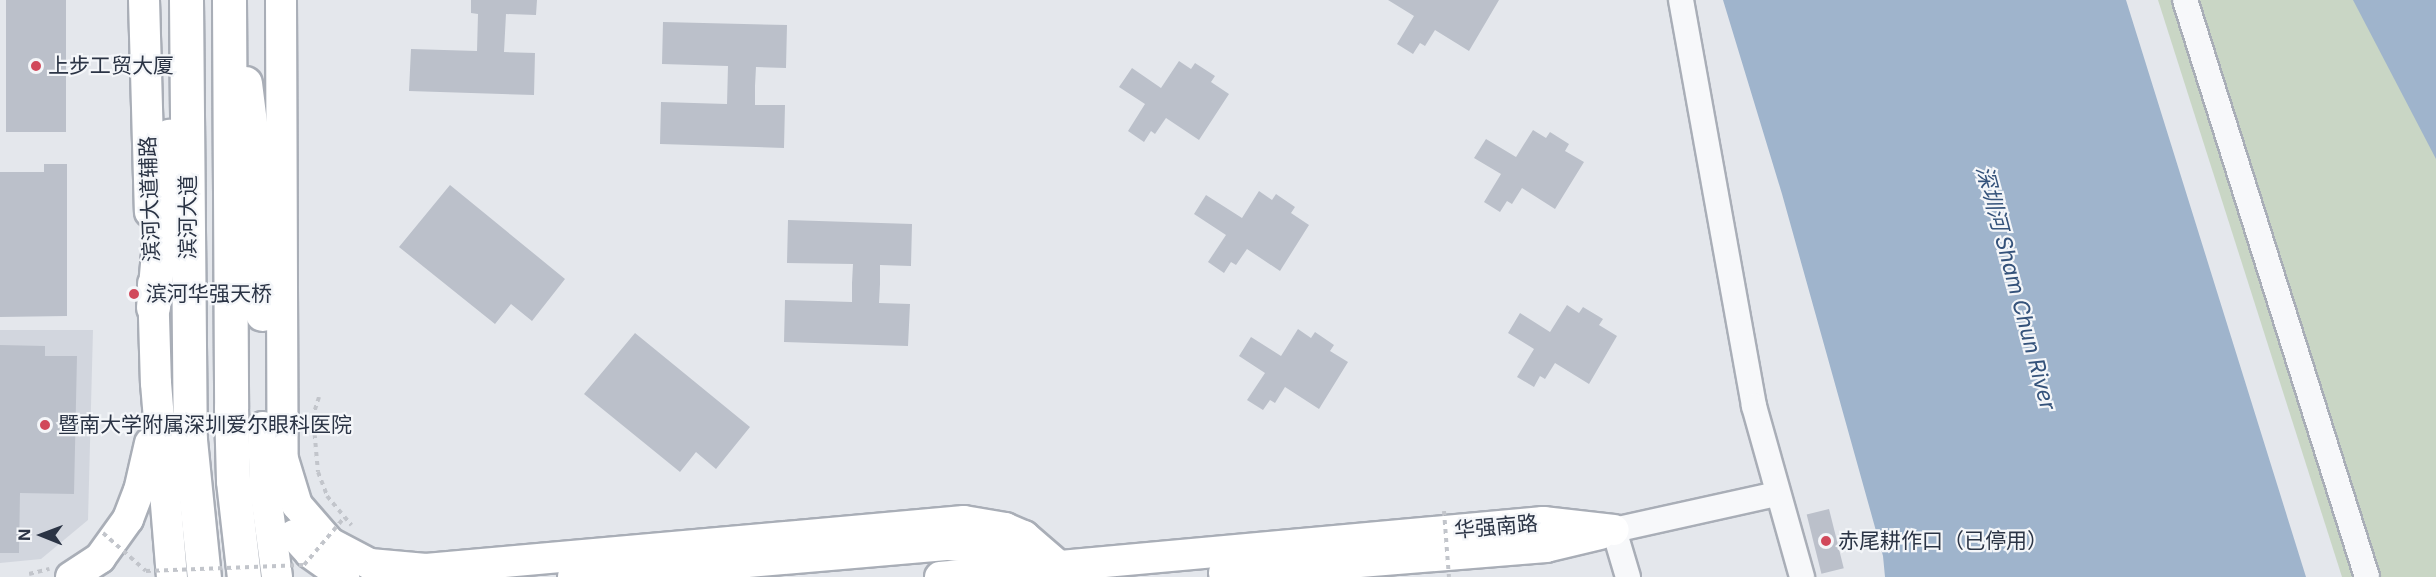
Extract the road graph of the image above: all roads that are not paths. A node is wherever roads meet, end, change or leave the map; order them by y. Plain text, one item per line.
1 (144, 0) edge
2 (184, 0) edge
3 (231, 0) edge
4 (281, 0) edge
5 (1681, 0) edge
6 (2185, 0) edge
7 (282, 134) junction
8 (153, 307) junction
9 (261, 314) junction
10 (156, 383) junction
11 (273, 457) junction
12 (1777, 494) junction
13 (1614, 530) junction
14 (1061, 568) junction
15 (1294, 572) edge
16 (1212, 576) edge
17 (71, 577) edge
18 (172, 577) edge
19 (204, 577) edge
20 (244, 577) edge
21 (276, 577) edge
22 (344, 577) edge
23 (573, 577) edge
24 (940, 577) edge
25 (1179, 577) edge
26 (1628, 577) edge
27 (1802, 577) edge
28 (2367, 577) edge

1 - 8 main road, 滨河大道辅路
2 - 8 highway
2 - 19 highway, 滨河大道
3 - 9 highway
3 - 20 highway, 滨河大道
4 - 7 main road
5 - 12 street
6 - 28 street
7 - 9 main road
7 - 11 main road
8 - 10 main road, 滨河大道辅路
9 - 11 main road
10 - 17 main road
10 - 18 main road, 滨河大道辅路
11 - 14 main road
11 - 21 main road
11 - 22 main road
12 - 13 street
12 - 27 street
13 - 14 main road, 华强南路
13 - 15 main road, 华强南路
13 - 26 street
14 - 23 main road
14 - 24 main road, 华强南路
15 - 16 main road, 华强南路
16 - 25 main road, 华强南路

